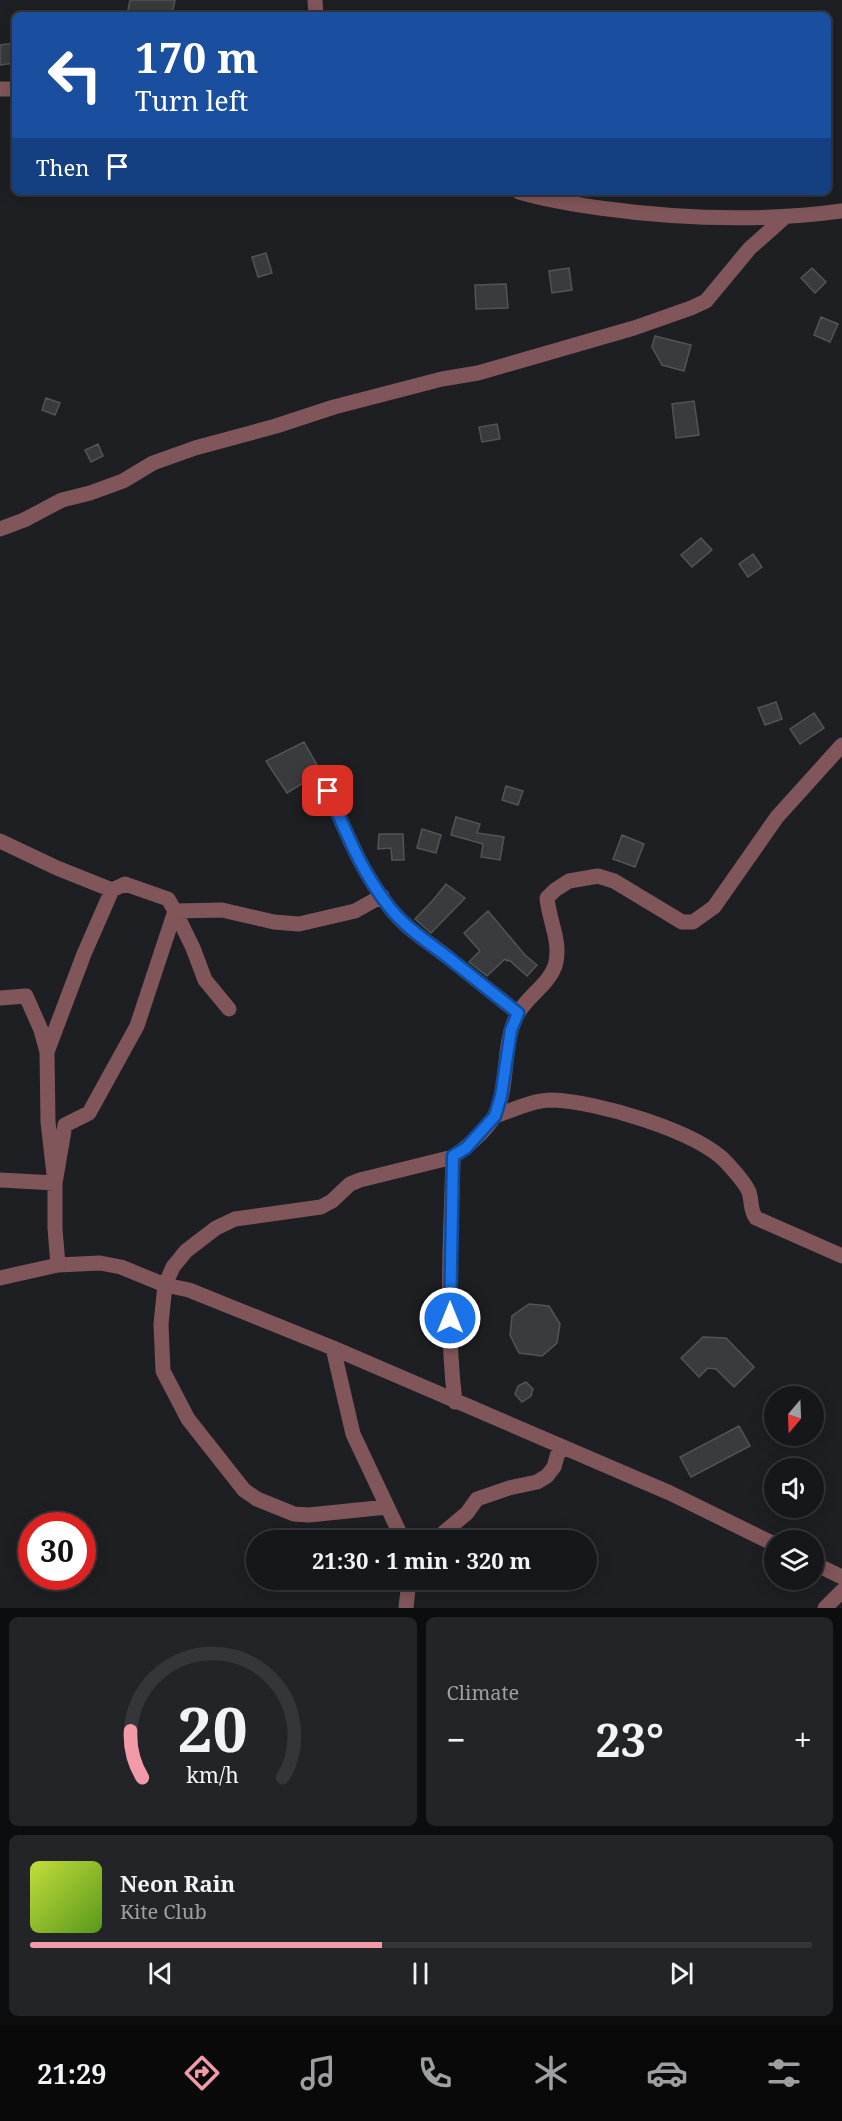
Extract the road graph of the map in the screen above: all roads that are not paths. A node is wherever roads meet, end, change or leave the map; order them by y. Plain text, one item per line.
1 (532, 195) edge
2 (842, 211) edge
3 (784, 218) junction
4 (0, 529) edge
5 (842, 745) edge
6 (328, 791) dead end
7 (0, 841) edge
8 (112, 890) junction
9 (382, 897) junction
10 (175, 910) junction
11 (0, 998) edge
12 (229, 1009) dead end
13 (518, 1013) junction
14 (47, 1052) junction
15 (495, 1116) junction
16 (453, 1156) junction
17 (0, 1180) edge
18 (55, 1183) junction
19 (842, 1256) edge
20 (58, 1265) junction
21 (0, 1278) edge
22 (165, 1284) junction
23 (333, 1348) junction
24 (455, 1402) junction
25 (560, 1446) junction
26 (387, 1507) junction
27 (398, 1530) edge
28 (447, 1530) edge
29 (764, 1539) edge
30 (824, 1568) edge
31 (842, 1577) edge
32 (408, 1590) edge
33 (842, 1591) edge
34 (406, 1608) edge
35 (825, 1608) edge

1 - 3 street
2 - 3 street
3 - 4 street
5 - 13 street
6 - 9 street
7 - 8 street
8 - 10 street
8 - 14 street
9 - 10 street
9 - 13 street
10 - 12 street
10 - 18 street
11 - 14 street
13 - 15 street
14 - 18 street
15 - 16 street
15 - 19 street
16 - 22 street
16 - 24 street
17 - 18 street
18 - 20 street
20 - 21 street
20 - 22 street
22 - 23 street
22 - 26 street
23 - 24 street
23 - 26 street
24 - 25 street
25 - 28 street
25 - 29 street
26 - 27 street
30 - 31 street
32 - 34 street
33 - 35 street

